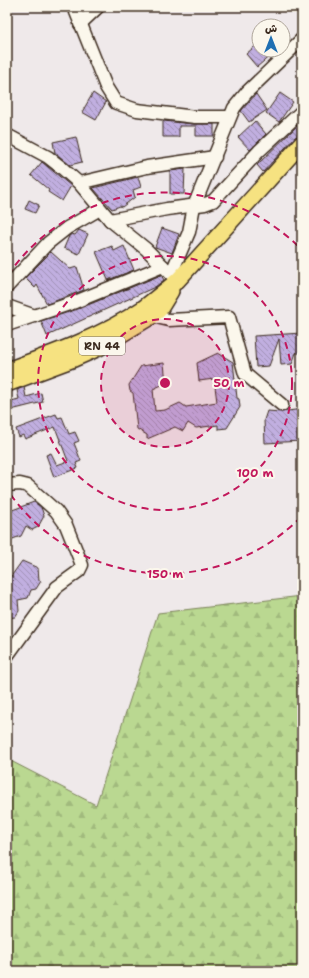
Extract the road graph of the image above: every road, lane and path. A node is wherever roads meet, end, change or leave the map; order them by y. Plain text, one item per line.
1 (74, 7) edge
2 (98, 7) edge
3 (80, 24) junction
4 (302, 39) edge
5 (302, 111) edge
6 (229, 117) junction
7 (7, 135) edge
8 (302, 143) edge
9 (215, 157) junction
10 (79, 183) junction
11 (194, 206) junction
12 (100, 209) junction
13 (110, 220) junction
14 (171, 273) junction
15 (7, 286) edge
16 (7, 306) edge
17 (35, 316) junction
18 (152, 316) junction
19 (7, 325) edge
20 (7, 370) edge
21 (7, 384) edge
22 (282, 405) dead end
23 (7, 485) edge
24 (7, 656) edge

1 - 3 street
2 - 3 street
3 - 6 street
4 - 6 street
5 - 11 street
6 - 9 street
7 - 10 street
8 - 14 main road, RN 44
9 - 10 street
9 - 11 street
10 - 12 street
11 - 13 street
11 - 14 street
12 - 13 street
12 - 15 street
13 - 14 street
14 - 17 street
14 - 18 main road, RN 44
14 - 20 main road, RN 44
16 - 17 street
17 - 19 street
18 - 21 main road, RN 44
18 - 22 street
23 - 24 street

